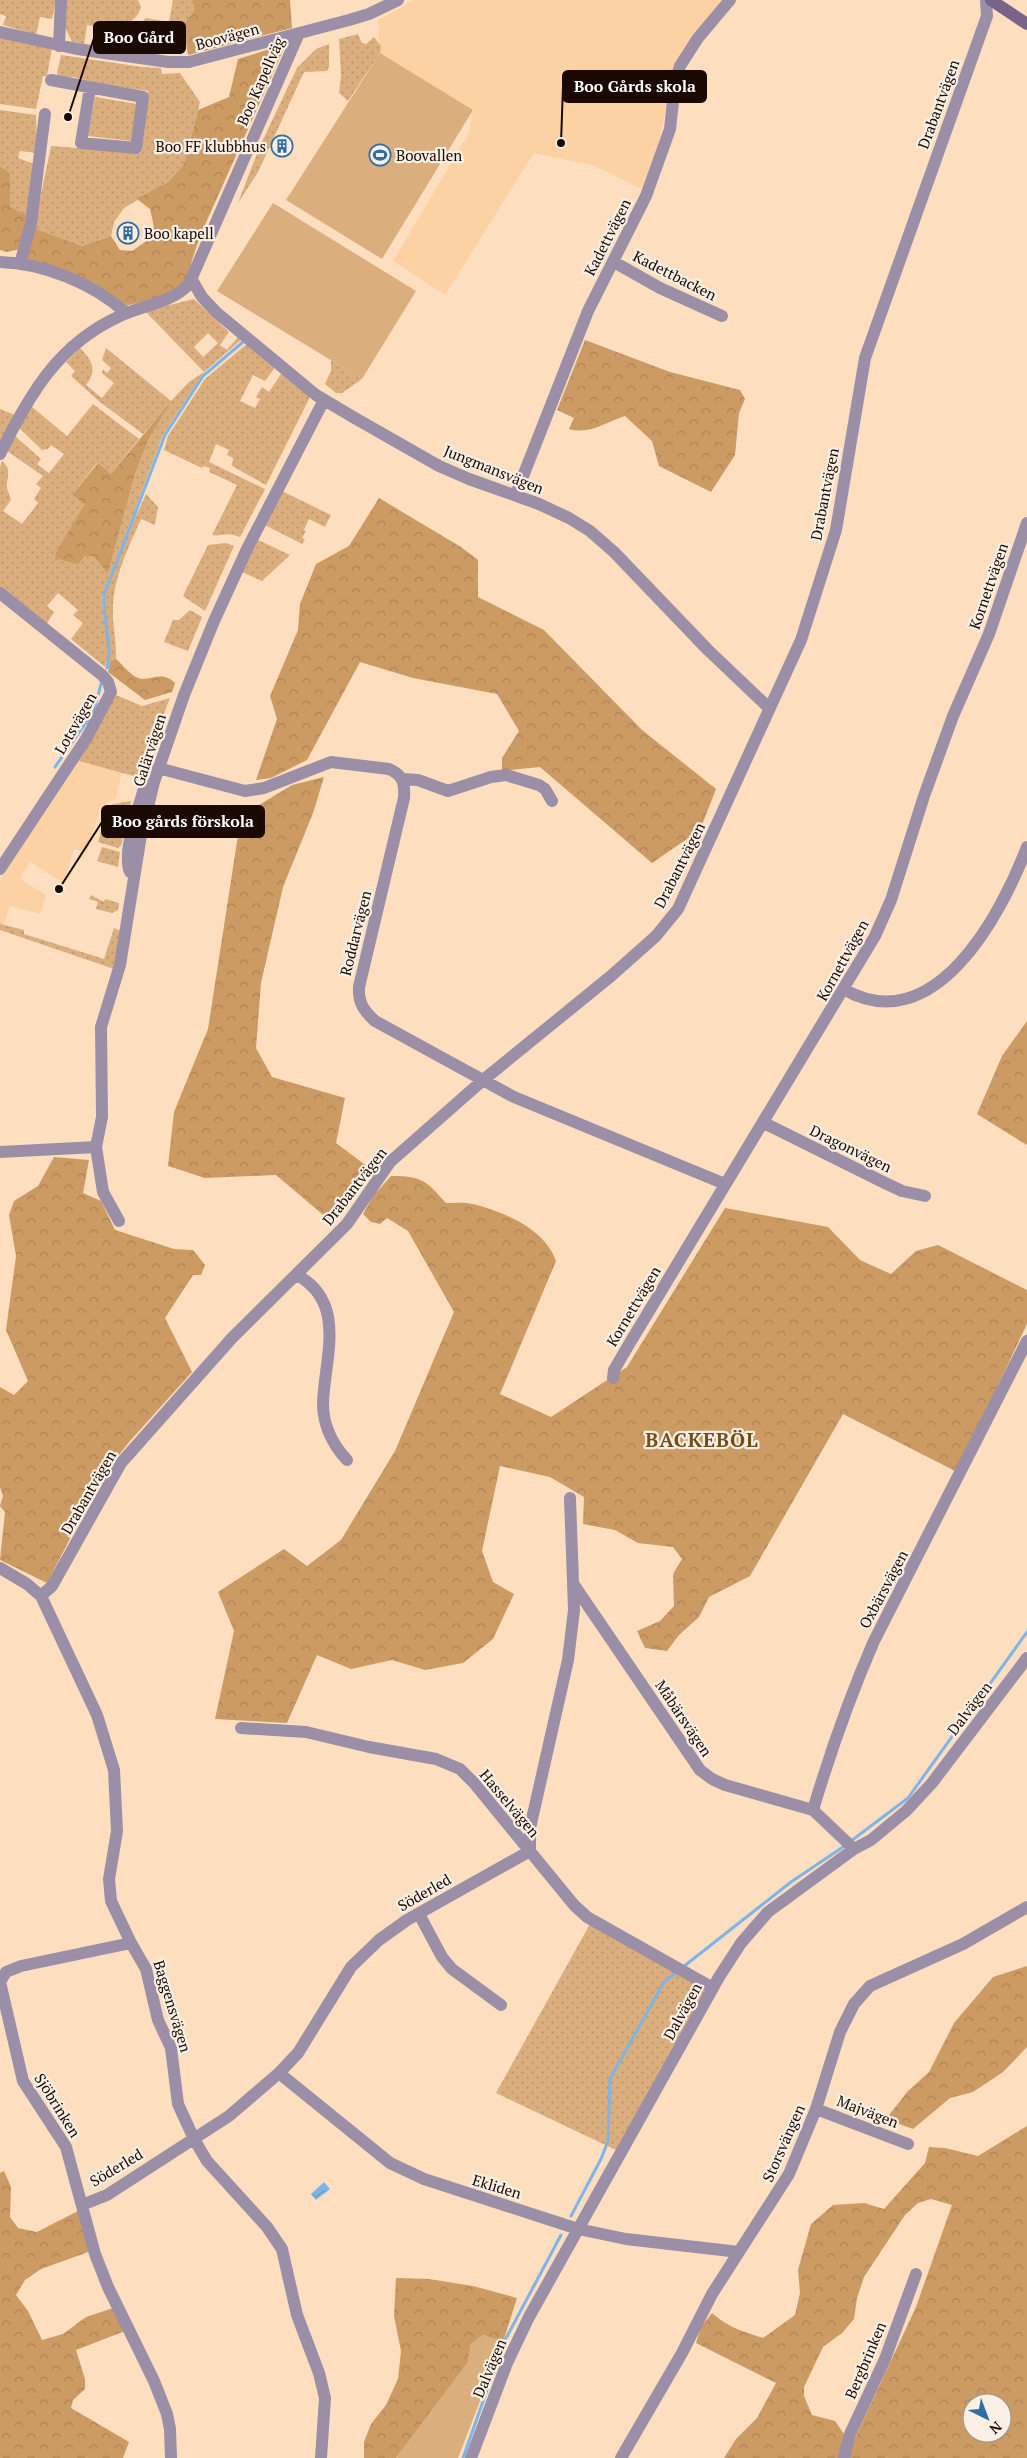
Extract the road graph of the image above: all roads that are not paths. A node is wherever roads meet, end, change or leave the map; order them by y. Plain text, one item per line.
1 (61, 0) edge
2 (398, 0) edge
3 (730, 0) edge
4 (986, 0) edge
5 (991, 0) edge
6 (1027, 24) edge
7 (0, 32) edge
8 (299, 33) junction
9 (59, 46) junction
10 (51, 80) dead end
11 (90, 88) junction
12 (45, 114) dead end
13 (0, 262) edge
14 (614, 262) junction
15 (20, 264) junction
16 (192, 280) junction
17 (126, 313) junction
18 (722, 316) dead end
19 (324, 400) junction
20 (0, 454) edge
21 (516, 494) junction
22 (1027, 523) edge
23 (0, 593) edge
24 (769, 708) junction
25 (158, 768) junction
26 (403, 779) junction
27 (552, 800) dead end
28 (1027, 847) edge
29 (0, 869) edge
30 (845, 990) junction
31 (482, 1081) junction
32 (764, 1123) junction
33 (96, 1147) junction
34 (0, 1152) edge
35 (725, 1184) junction
36 (925, 1196) dead end
37 (120, 1221) dead end
38 (297, 1275) junction
39 (1027, 1342) edge
40 (613, 1378) dead end
41 (347, 1460) dead end
42 (570, 1498) dead end
43 (0, 1568) edge
44 (573, 1585) junction
45 (40, 1596) junction
46 (1027, 1658) edge
47 (241, 1728) dead end
48 (813, 1810) junction
49 (854, 1849) junction
50 (530, 1851) junction
51 (1027, 1907) edge
52 (419, 1914) junction
53 (130, 1943) junction
54 (713, 1988) junction
55 (501, 2005) dead end
56 (279, 2073) junction
57 (816, 2108) junction
58 (194, 2139) junction
59 (908, 2144) dead end
60 (82, 2205) junction
61 (578, 2229) junction
62 (739, 2252) junction
63 (916, 2274) dead end
64 (171, 2458) edge
65 (321, 2458) edge
66 (471, 2458) edge
67 (620, 2458) edge
68 (844, 2458) edge

1 - 9 street
2 - 8 street, Boovägen
3 - 14 street, Kadettvägen
4 - 24 street, Drabantvägen
5 - 6 street
7 - 9 street, Boovägen
8 - 9 street, Boovägen
8 - 16 street, Boo Kapellväg
10 - 11 street
11 - 11 street
12 - 15 street
13 - 15 street
14 - 18 street, Kadettbacken
14 - 21 street, Kadettvägen
15 - 17 street
16 - 17 street, Boo Kapellväg
16 - 19 street, Jungmansvägen
17 - 20 street, Boo Kapellväg
19 - 21 street, Jungmansvägen
19 - 25 street, Galärvägen
21 - 24 street, Jungmansvägen
22 - 30 street, Kornettvägen
23 - 29 street, Lotsvägen
24 - 31 street, Drabantvägen
25 - 26 street
25 - 33 street, Galärvägen
26 - 27 street
26 - 31 street, Roddarvägen
28 - 30 street
30 - 32 street, Kornettvägen
31 - 35 street, Roddarvägen
31 - 38 street, Drabantvägen
32 - 35 street, Kornettvägen
32 - 36 street, Dragonvägen
33 - 34 street
33 - 37 street, Galärvägen
35 - 40 street, Kornettvägen
38 - 41 street
38 - 45 street, Drabantvägen
39 - 48 street, Oxbärsvägen
42 - 44 street
43 - 45 street, Baggensvägen
44 - 48 street, Måbärsvägen
44 - 50 street
45 - 53 street, Baggensvägen
46 - 49 street, Dalvägen
47 - 50 street, Hasselvägen
48 - 49 street
49 - 54 street, Dalvägen
50 - 52 street, Söderled
50 - 54 street, Hasselvägen
51 - 57 street, Storsvängen
52 - 55 street
52 - 56 street, Söderled
53 - 58 street, Baggensvägen
53 - 60 street, Sjöbrinken
54 - 61 street, Dalvägen
56 - 58 street, Söderled
56 - 61 street, Ekliden
57 - 59 street, Majvägen
57 - 62 street, Storsvängen
58 - 60 street, Söderled
58 - 65 street, Baggensvägen
60 - 64 street, Sjöbrinken
61 - 62 street, Ekliden
61 - 66 street, Dalvägen
62 - 67 street, Storsvängen
63 - 68 street, Bergbrinken

